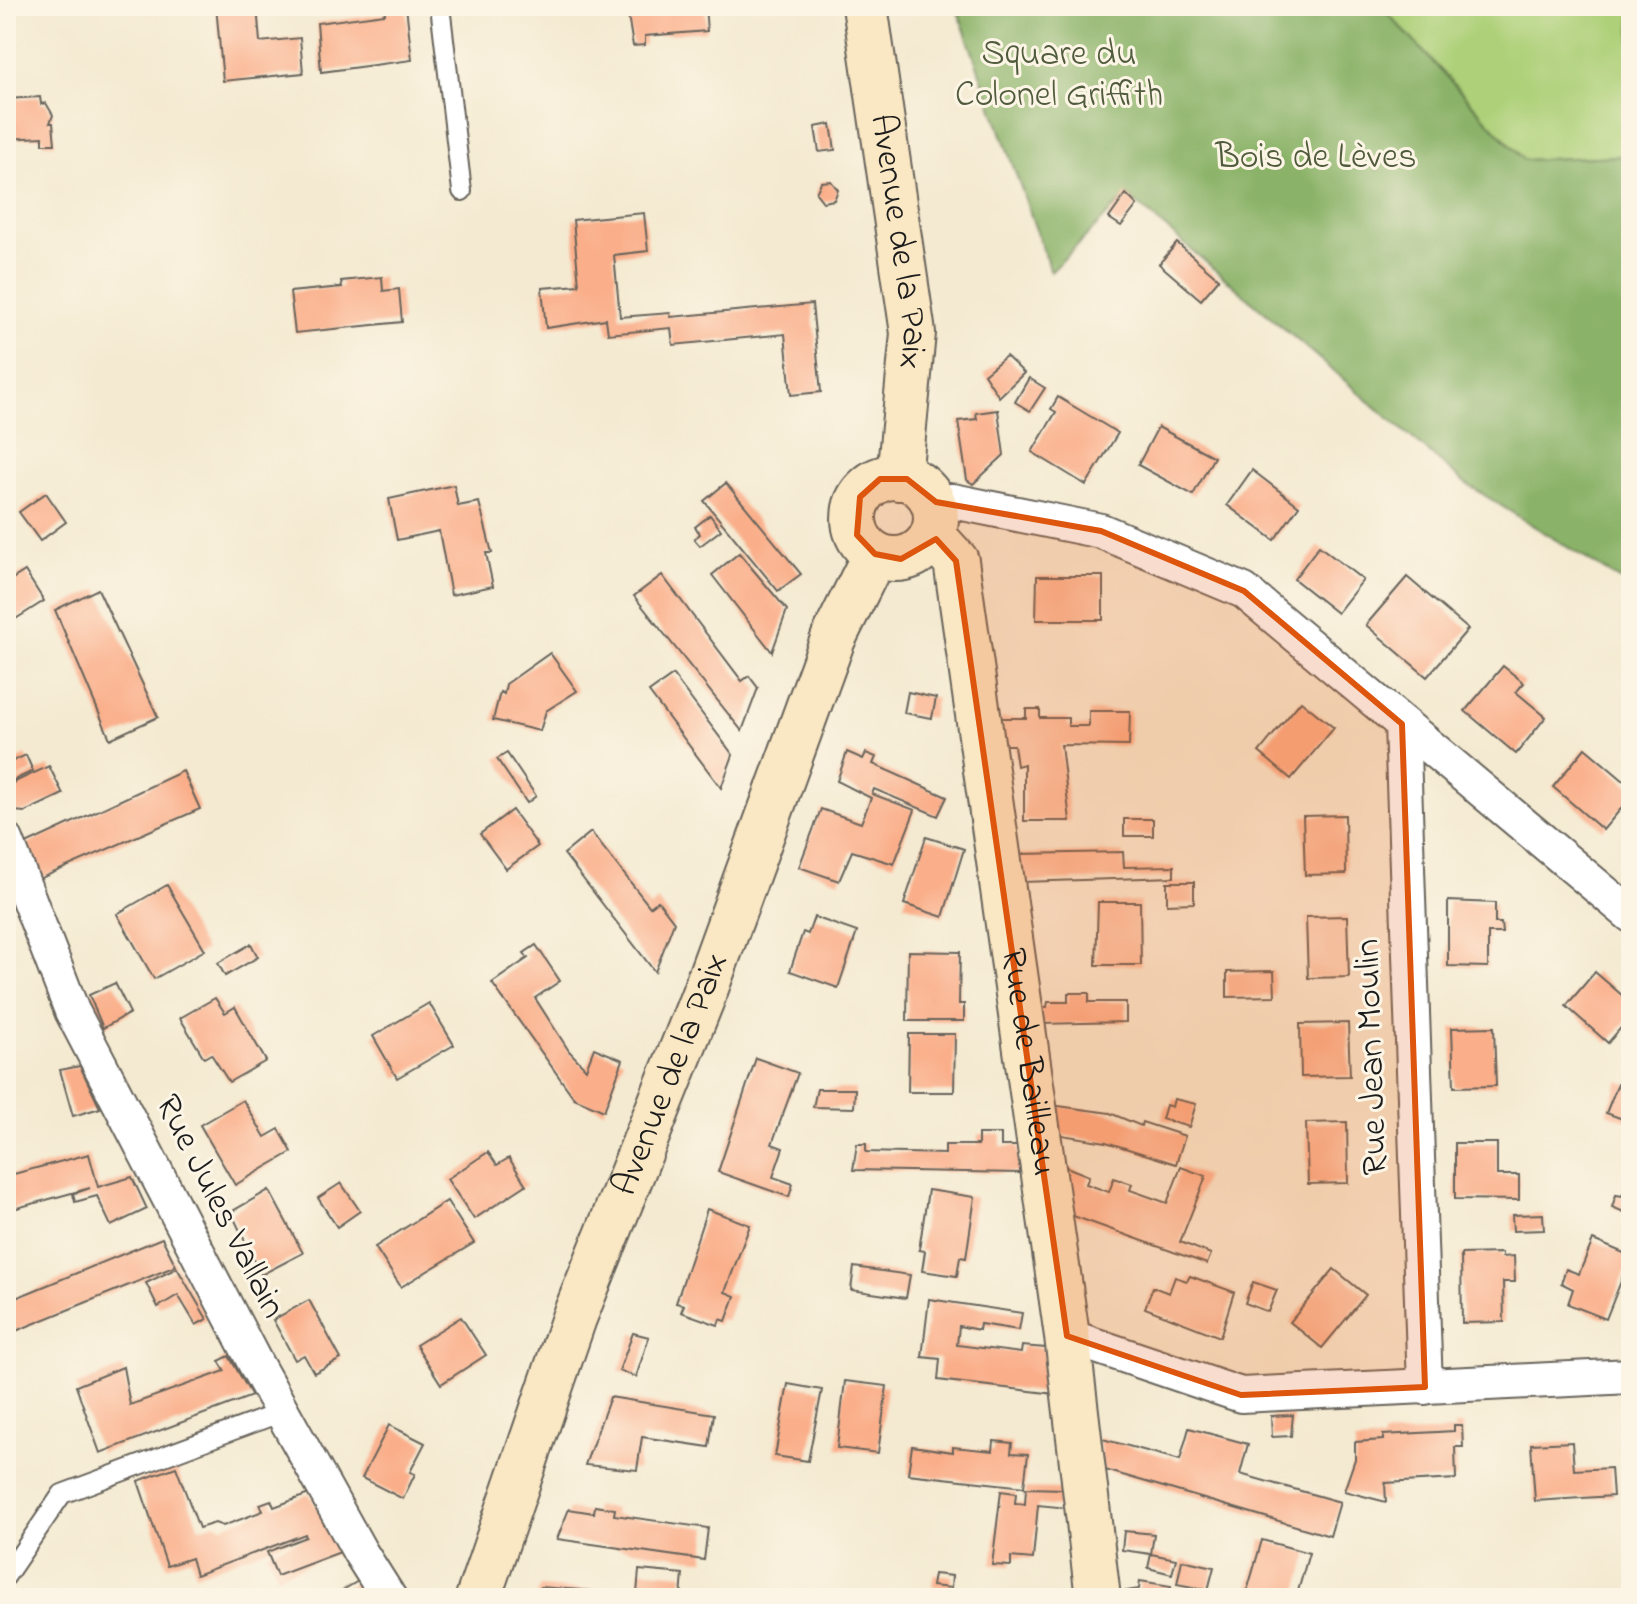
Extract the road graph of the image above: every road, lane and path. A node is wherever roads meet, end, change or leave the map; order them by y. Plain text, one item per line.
1 (440, 6) edge
2 (865, 6) edge
3 (462, 191) dead end
4 (922, 505) junction
5 (875, 554) junction
6 (1402, 724) junction
7 (6, 840) edge
8 (1631, 915) edge
9 (1067, 1336) junction
10 (1631, 1376) edge
11 (1425, 1387) junction
12 (282, 1412) junction
13 (6, 1576) edge
14 (389, 1598) edge
15 (478, 1598) edge
16 (1098, 1598) edge

1 - 3 lane
2 - 4 main road, Avenue de la Paix
4 - 5 main road
4 - 5 main road
4 - 6 street
4 - 9 main road, Rue de Bailleau
5 - 15 main road, Avenue de la Paix
6 - 8 street
6 - 11 street, Rue Jean Moulin
7 - 12 street, Rue Jules Vallain
9 - 11 street
9 - 16 main road, Rue de Bailleau
10 - 11 street
12 - 13 lane
12 - 14 street, Rue Jules Vallain

